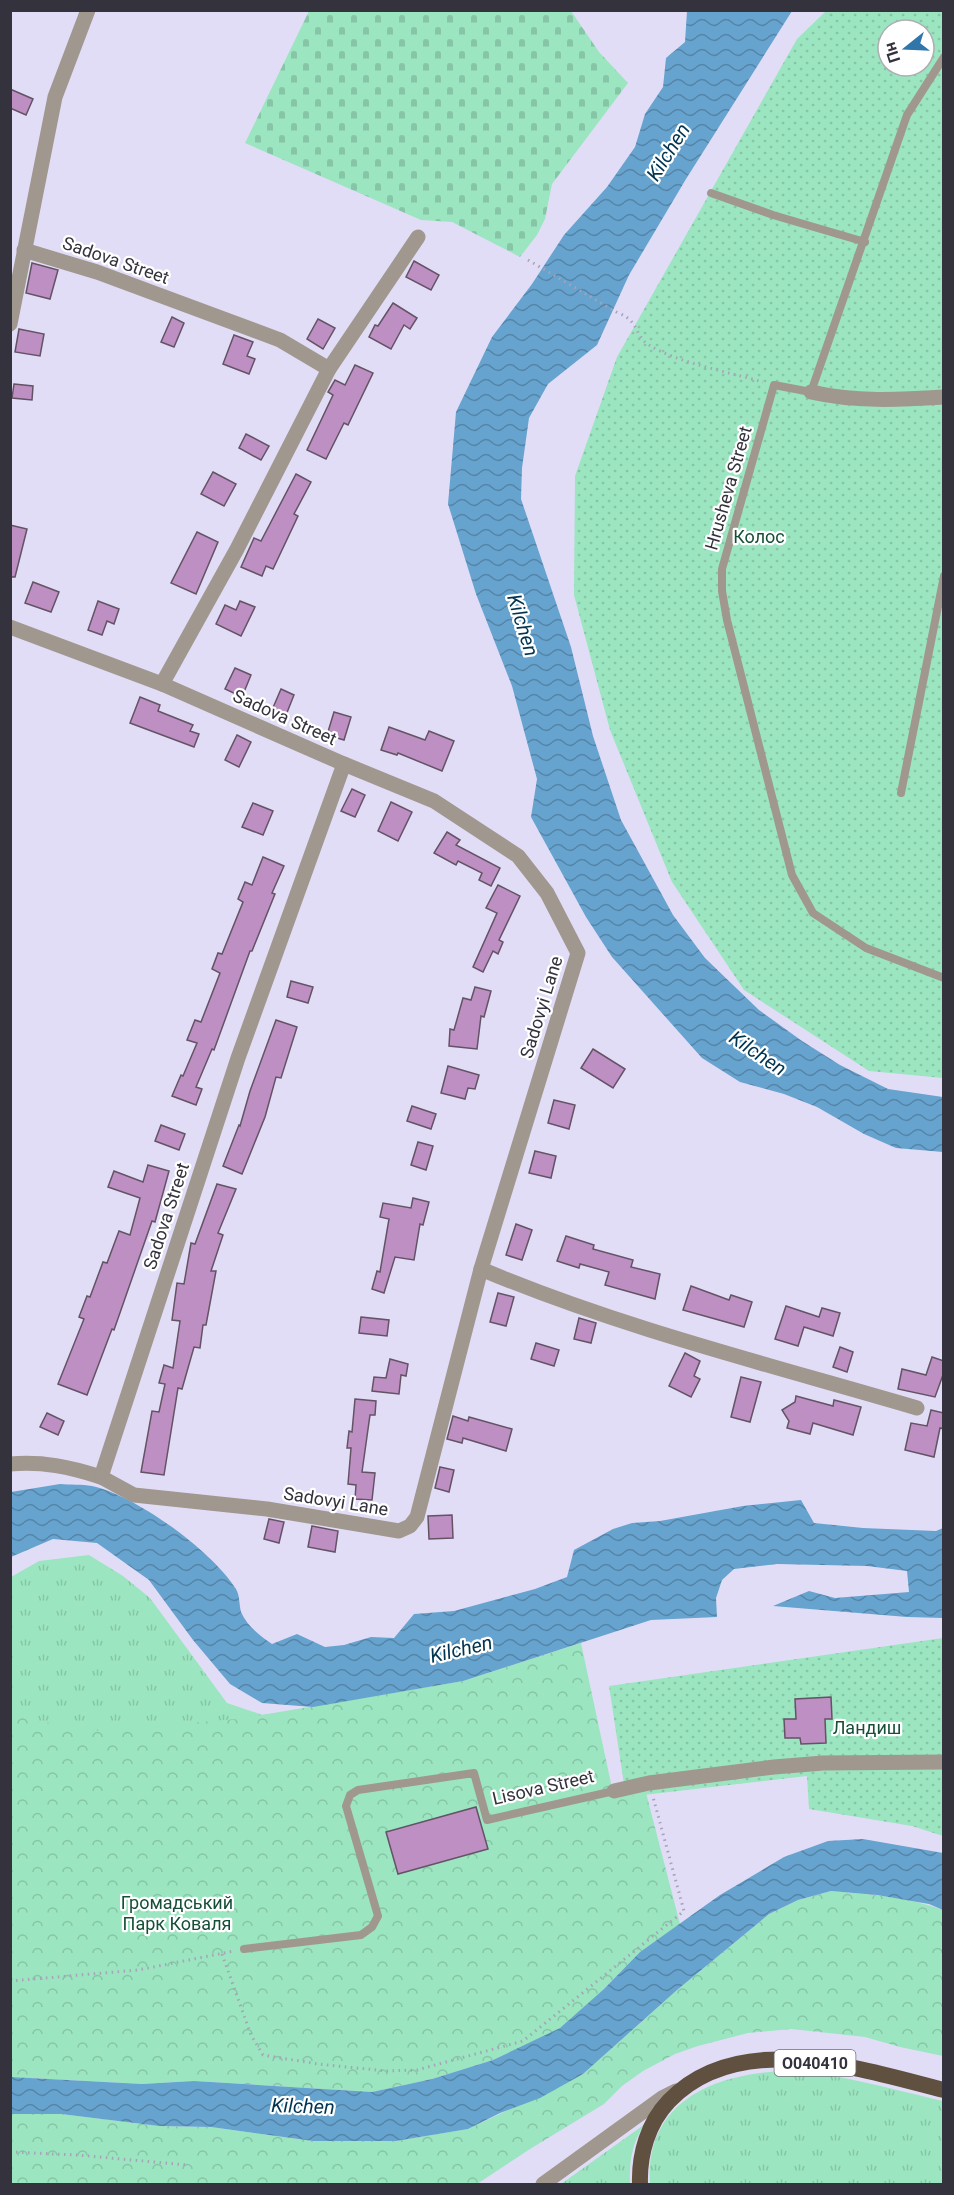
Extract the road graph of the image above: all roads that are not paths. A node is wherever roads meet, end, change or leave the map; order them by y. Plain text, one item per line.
1 (88, 10) edge
2 (944, 57) edge
3 (711, 193) dead end
4 (418, 237) dead end
5 (865, 242) junction
6 (24, 250) junction
7 (10, 324) edge
8 (329, 369) junction
9 (811, 392) junction
10 (944, 397) edge
11 (944, 576) edge
12 (10, 627) edge
13 (162, 684) junction
14 (344, 764) junction
15 (901, 793) dead end
16 (944, 978) edge
17 (481, 1269) junction
18 (917, 1408) dead end
19 (10, 1464) edge
20 (101, 1477) junction
21 (944, 1762) edge
22 (614, 1791) joint
23 (244, 1949) road end
24 (689, 2084) junction
25 (944, 2090) edge
26 (543, 2184) edge
27 (640, 2184) edge

1 - 6 street
2 - 5 lane
3 - 5 lane
4 - 8 street
5 - 9 lane
6 - 7 street
6 - 8 street, Sadova Street
8 - 13 street
9 - 10 street
9 - 16 lane, Hrusheva Street
11 - 15 lane
12 - 13 street, Sadova Street
13 - 14 street, Sadova Street
14 - 17 street, Sadovyi Lane
14 - 20 street, Sadova Street
17 - 18 street
17 - 20 street, Sadovyi Lane
19 - 20 street
21 - 22 street, Lisova Street
22 - 23 lane, Lisova Street
24 - 25 highway, О040410
24 - 26 street
24 - 27 highway, О040410

